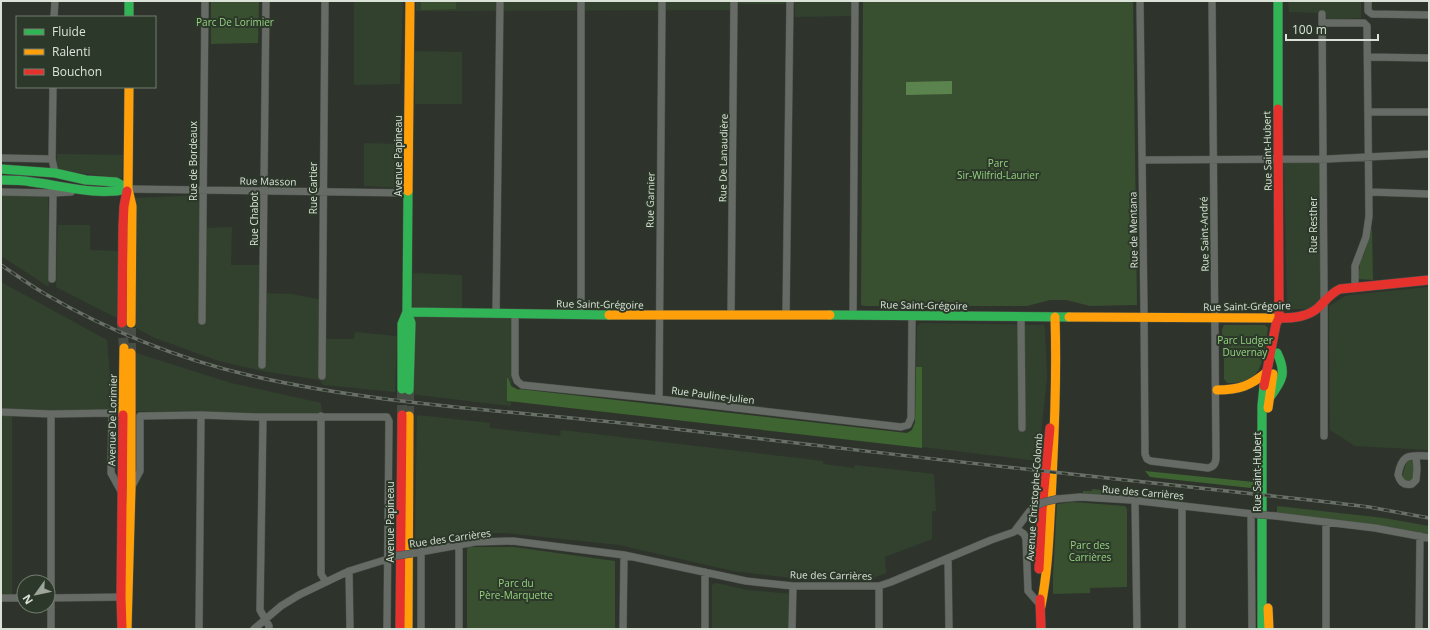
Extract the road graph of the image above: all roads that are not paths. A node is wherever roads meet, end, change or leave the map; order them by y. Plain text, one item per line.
1 (54, 1) edge
2 (129, 1) edge
3 (205, 1) edge
4 (266, 1) edge
5 (325, 1) edge
6 (410, 1) edge
7 (500, 1) edge
8 (581, 1) edge
9 (662, 1) edge
10 (734, 1) edge
11 (790, 1) edge
12 (855, 1) edge
13 (1140, 1) edge
14 (1212, 1) edge
15 (1368, 1) edge
16 (1277, 4) edge
17 (1322, 14) dead end
18 (1429, 15) edge
19 (54, 16) edge
20 (129, 16) edge
21 (1322, 23) junction
22 (1368, 57) junction
23 (1429, 58) edge
24 (53, 88) edge
25 (128, 88) edge
26 (1368, 112) junction
27 (1429, 112) edge
28 (1429, 154) edge
29 (1369, 156) junction
30 (1, 158) edge
31 (52, 159) junction
32 (1214, 159) junction
33 (1278, 159) junction
34 (1323, 159) junction
35 (1142, 160) junction
36 (1, 169) edge
37 (54, 173) junction
38 (1, 180) edge
39 (52, 189) junction
40 (128, 189) junction
41 (203, 190) junction
42 (1, 192) edge
43 (264, 192) junction
44 (1370, 192) junction
45 (324, 193) junction
46 (408, 193) junction
47 (1429, 194) edge
48 (52, 280) dead end
49 (1429, 280) edge
50 (1356, 287) junction
51 (1324, 302) junction
52 (407, 312) junction
53 (496, 314) junction
54 (515, 314) junction
55 (581, 314) junction
56 (853, 314) junction
57 (731, 315) junction
58 (786, 315) junction
59 (659, 316) junction
60 (912, 316) junction
61 (1021, 317) junction
62 (1055, 317) junction
63 (1144, 318) junction
64 (1215, 318) junction
65 (1279, 318) junction
66 (202, 321) dead end
67 (127, 323) tunnel mouth
68 (262, 365) dead end
69 (1267, 372) junction
70 (322, 376) dead end
71 (406, 390) tunnel mouth
72 (1217, 390) junction
73 (659, 399) junction
74 (1, 412) edge
75 (51, 414) junction
76 (201, 415) junction
77 (321, 416) junction
78 (263, 417) junction
79 (1022, 428) dead end
80 (1324, 436) dead end
81 (1416, 456) dead end
82 (1429, 456) edge
83 (1213, 466) joint
84 (131, 488) junction
85 (121, 492) junction
86 (1135, 501) junction
87 (1182, 506) junction
88 (1252, 514) junction
89 (1326, 522) junction
90 (1017, 529) junction
91 (1420, 536) junction
92 (1429, 538) edge
93 (459, 545) junction
94 (418, 552) junction
95 (624, 555) junction
96 (948, 558) junction
97 (387, 559) junction
98 (349, 570) junction
99 (705, 572) junction
100 (50, 574) edge
101 (326, 582) junction
102 (793, 586) junction
103 (879, 586) junction
104 (125, 597) junction
105 (1, 598) edge
106 (16, 598) edge
107 (56, 598) edge
108 (1041, 606) junction
109 (51, 614) edge
110 (265, 619) junction
111 (51, 629) edge
112 (122, 629) edge
113 (128, 629) edge
114 (199, 629) edge
115 (254, 629) edge
116 (269, 629) edge
117 (350, 629) edge
118 (387, 629) edge
119 (400, 629) edge
120 (408, 629) edge
121 (420, 629) edge
122 (459, 629) edge
123 (624, 629) edge
124 (704, 629) edge
125 (792, 629) edge
126 (879, 629) edge
127 (949, 629) edge
128 (1042, 629) edge
129 (1137, 629) edge
130 (1182, 629) edge
131 (1252, 629) edge
132 (1262, 629) edge
133 (1269, 629) edge
134 (1326, 629) edge
135 (1419, 629) edge

1 - 19 street
2 - 20 street
3 - 41 street, Rue de Bordeaux
4 - 43 street, Rue Chabot
5 - 45 street, Rue Cartier
6 - 46 street, Avenue Papineau
7 - 53 street
8 - 55 street
9 - 59 street, Rue Garnier
10 - 57 street, Rue De Lanaudière
11 - 58 street
12 - 56 street
13 - 35 street, Rue de Mentana
14 - 32 street, Rue Saint-André
15 - 18 street
16 - 33 street, Rue Saint-Hubert
17 - 21 street, Rue Resther
21 - 22 street
21 - 34 street, Rue Resther
22 - 23 street
22 - 26 street
24 - 31 street
25 - 40 street
26 - 27 street
26 - 29 street
28 - 29 street
29 - 34 street
29 - 44 street
30 - 31 street
31 - 37 street
32 - 33 street
32 - 35 street
32 - 64 street, Rue Saint-André
33 - 34 street
33 - 65 street, Rue Saint-Hubert
34 - 51 street, Rue Resther
35 - 63 street, Rue de Mentana
36 - 37 street, Rue Masson
37 - 40 street, Rue Masson
38 - 39 street, Rue Masson
39 - 40 street, Rue Masson
39 - 42 street, Rue Masson
39 - 48 street
40 - 41 street, Rue Masson
40 - 67 street
41 - 43 street, Rue Masson
41 - 66 street, Rue de Bordeaux
43 - 45 street, Rue Masson
43 - 68 street, Rue Chabot
44 - 47 street
44 - 50 street
45 - 46 street, Rue Masson
45 - 70 street, Rue Cartier
46 - 52 street, Avenue Papineau
49 - 50 street, Rue Saint-Grégoire
50 - 51 street, Rue Saint-Grégoire
51 - 65 street, Rue Saint-Grégoire
51 - 80 street, Rue Resther
52 - 53 street, Rue Saint-Grégoire
52 - 71 street, Avenue Papineau
53 - 54 street, Rue Saint-Grégoire
54 - 55 street, Rue Saint-Grégoire
54 - 73 street, Rue Pauline-Julien
55 - 59 street, Rue Saint-Grégoire
56 - 58 street, Rue Saint-Grégoire
56 - 60 street, Rue Saint-Grégoire
57 - 58 street, Rue Saint-Grégoire
57 - 59 street, Rue Saint-Grégoire
59 - 73 street, Rue Garnier
60 - 61 street, Rue Saint-Grégoire
60 - 73 street, Rue Pauline-Julien
61 - 62 street, Rue Saint-Grégoire
61 - 79 street
62 - 63 street, Rue Saint-Grégoire
62 - 108 street, Avenue Christophe-Colomb
63 - 64 street, Rue Saint-Grégoire
63 - 83 street, Rue de Mentana
64 - 65 street, Rue Saint-Grégoire
64 - 72 street, Rue Saint-André
65 - 69 street, Rue Saint-Hubert
65 - 133 street, Rue Saint-Hubert
69 - 72 street
69 - 132 street, Rue Saint-Hubert
72 - 83 street, Rue Saint-André
74 - 75 street
75 - 85 street, Avenue De Lorimier
75 - 100 street
76 - 78 street
76 - 84 street, Avenue De Lorimier
76 - 114 street
77 - 78 street
77 - 97 street, Avenue Papineau
77 - 101 street
78 - 110 street
81 - 82 street
84 - 85 street, Avenue De Lorimier
84 - 104 street, Avenue De Lorimier
85 - 104 street, Avenue De Lorimier
86 - 87 street, Rue des Carrières
86 - 90 street, Rue des Carrières, bridge
86 - 129 street
87 - 88 street, Rue des Carrières
87 - 130 street
88 - 89 street, Rue des Carrières, bridge
88 - 131 street, Rue Saint-Hubert
89 - 91 street, Rue des Carrières
89 - 134 street
90 - 96 street, Rue des Carrières
90 - 108 street, Avenue Christophe-Colomb
91 - 92 street, Rue des Carrières
91 - 135 street
93 - 94 street, Rue des Carrières
93 - 95 street, Rue des Carrières
93 - 122 street
94 - 97 street, Rue des Carrières, bridge
94 - 121 street
95 - 99 street, Rue des Carrières
95 - 123 street
96 - 103 street, Rue des Carrières
96 - 127 street
97 - 98 street, Rue des Carrières
97 - 118 street, Avenue Papineau
98 - 101 street, Rue des Carrières
98 - 117 street
99 - 102 street, Rue des Carrières
99 - 124 street
101 - 110 street, Rue des Carrières
102 - 103 street, Rue des Carrières
102 - 125 street
103 - 126 street
104 - 107 street
104 - 112 street, Avenue De Lorimier
104 - 113 street, Avenue De Lorimier
105 - 106 street
108 - 128 street, Avenue Christophe-Colomb
109 - 111 street
110 - 115 street, Rue des Carrières
110 - 116 street
119 - 120 street, Avenue Papineau

